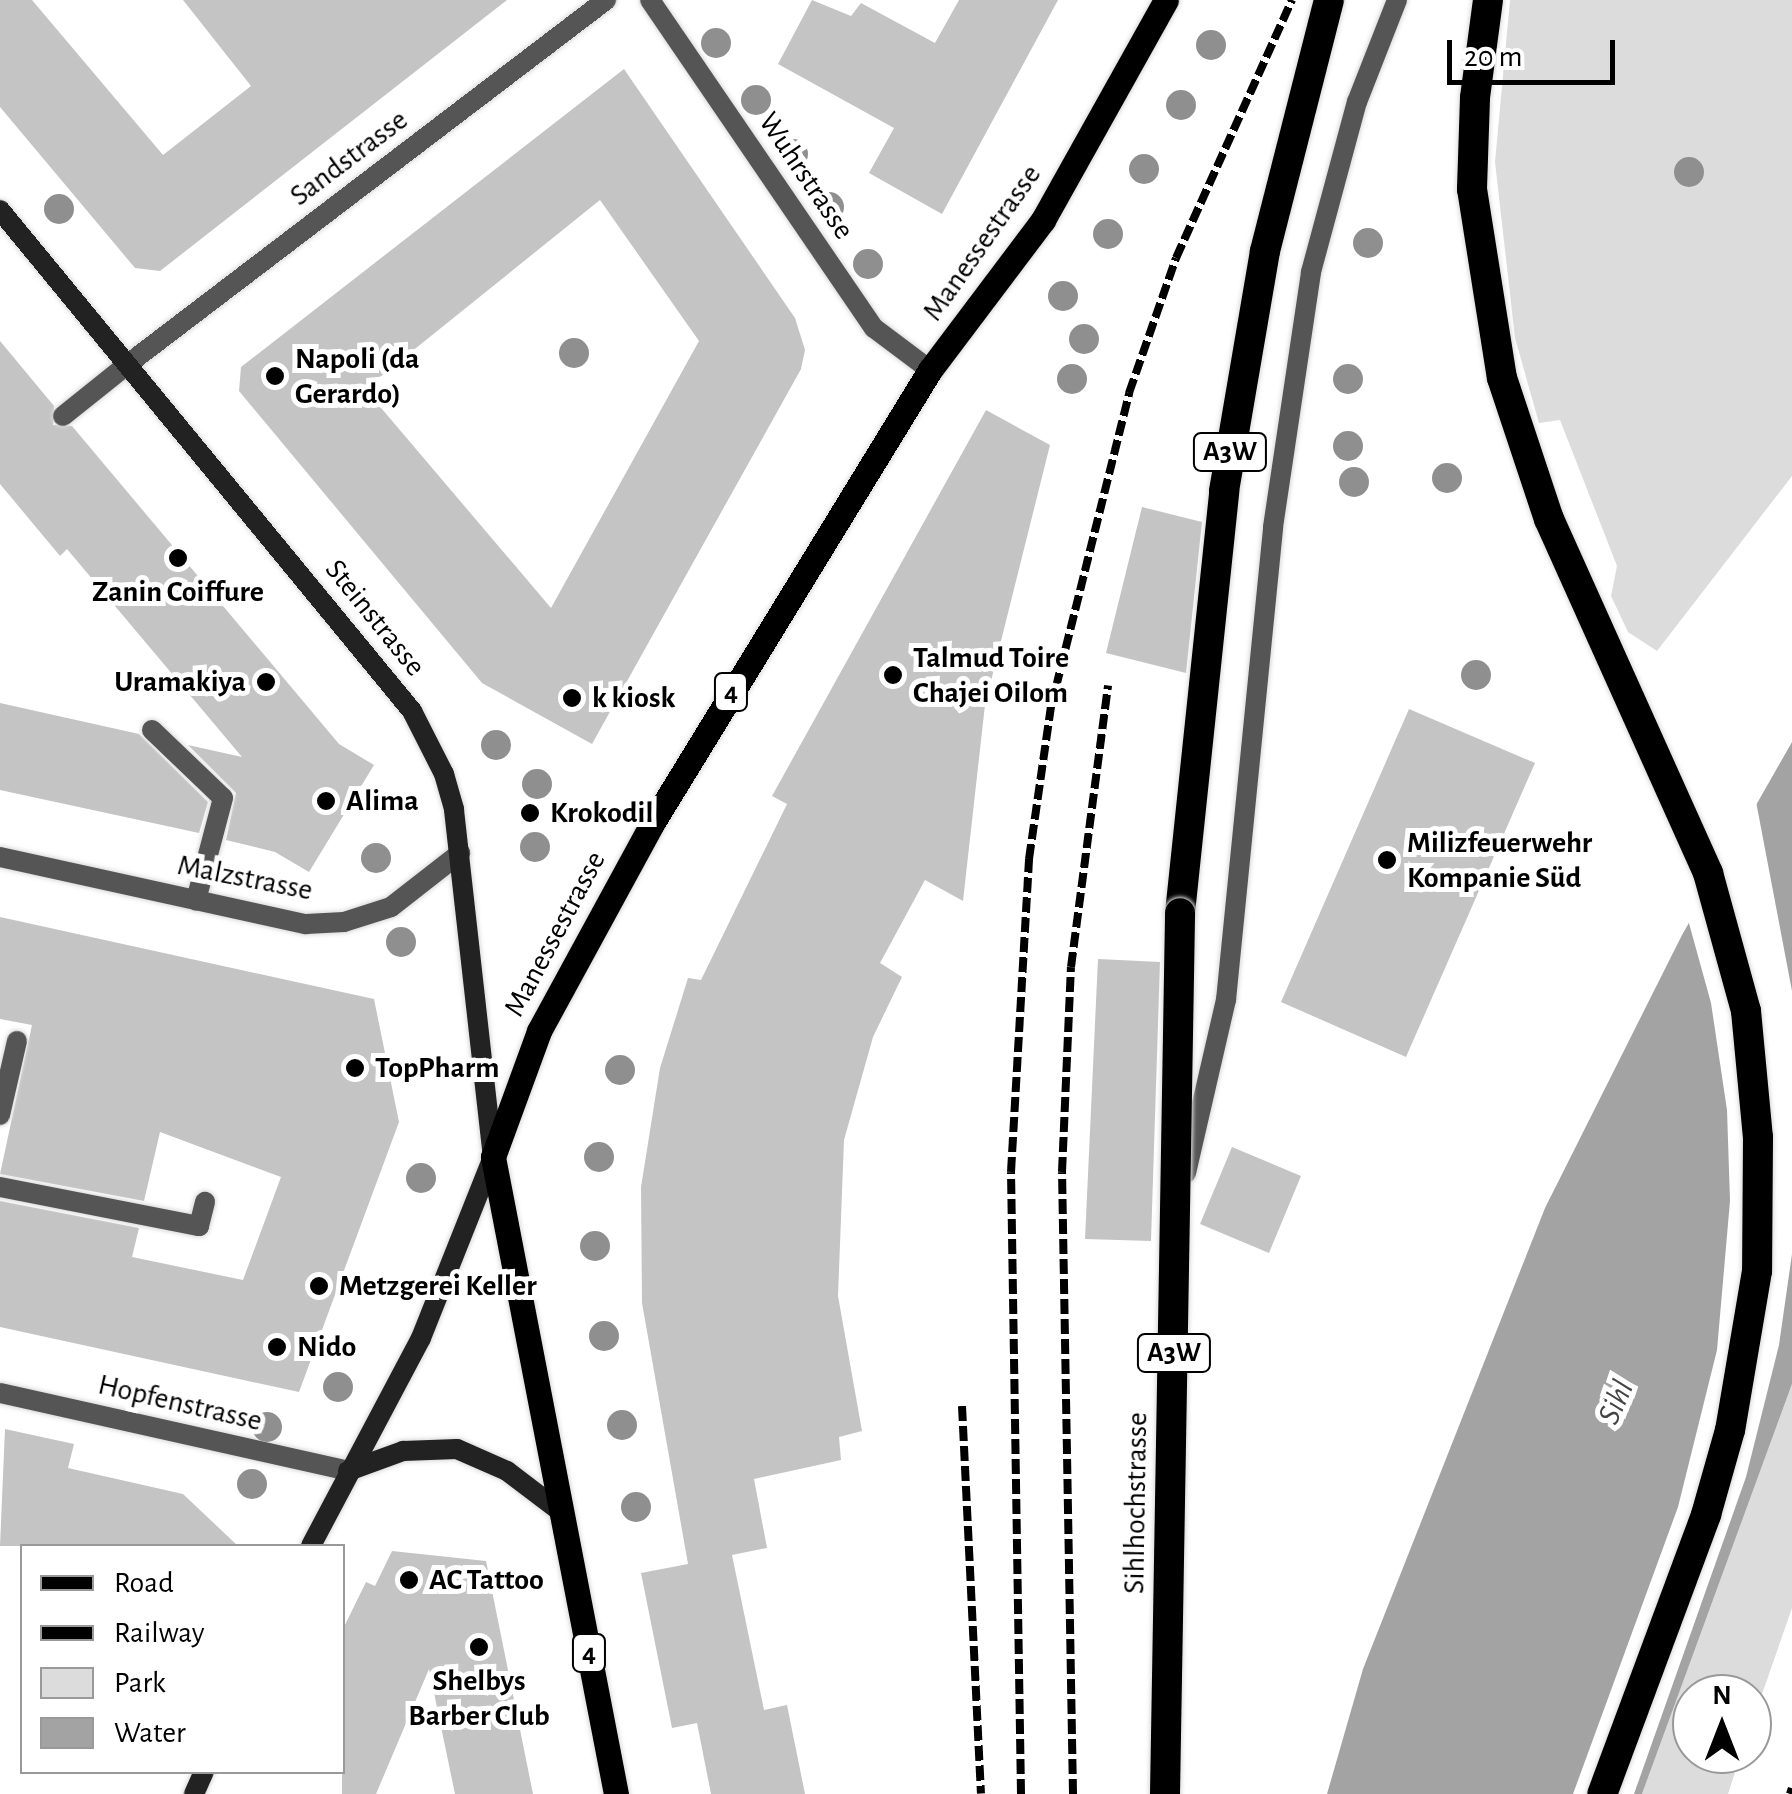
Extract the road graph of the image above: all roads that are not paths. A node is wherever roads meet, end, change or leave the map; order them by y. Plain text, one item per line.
1 (606, 0) edge
2 (650, 0) edge
3 (1166, 0) edge
4 (1329, 0) edge
5 (1397, 0) edge
6 (1488, 0) edge
7 (0, 210) edge
8 (128, 364) junction
9 (930, 370) junction
10 (63, 416) dead end
11 (152, 730) dead end
12 (460, 854) junction
13 (0, 857) edge
14 (196, 900) junction
15 (18, 1041) dead end
16 (0, 1116) edge
17 (493, 1157) junction
18 (0, 1187) edge
19 (205, 1202) dead end
20 (1158, 1322) dead end
21 (0, 1393) edge
22 (348, 1471) junction
23 (561, 1512) junction
24 (312, 1544) edge
25 (616, 1794) edge
26 (1164, 1794) edge
27 (1602, 1794) edge

1 - 8 street, Sandstrasse
2 - 9 street, Wuhrstrasse
3 - 9 main road, Manessestrasse / 4
4 - 26 highway, Sihlhochstrasse / A3W, bridge
5 - 20 street
6 - 27 highway
7 - 8 street, Steinstrasse
8 - 10 street, Sandstrasse
8 - 12 street, Steinstrasse
9 - 17 main road, Manessestrasse / 4
11 - 14 street
12 - 14 street, Malzstrasse
12 - 17 street, Steinstrasse
13 - 14 street, Malzstrasse
15 - 16 street
17 - 22 street
17 - 23 main road, 4
18 - 19 street
21 - 22 street, Hopfenstrasse
22 - 23 street
22 - 24 street
23 - 25 main road, 4

